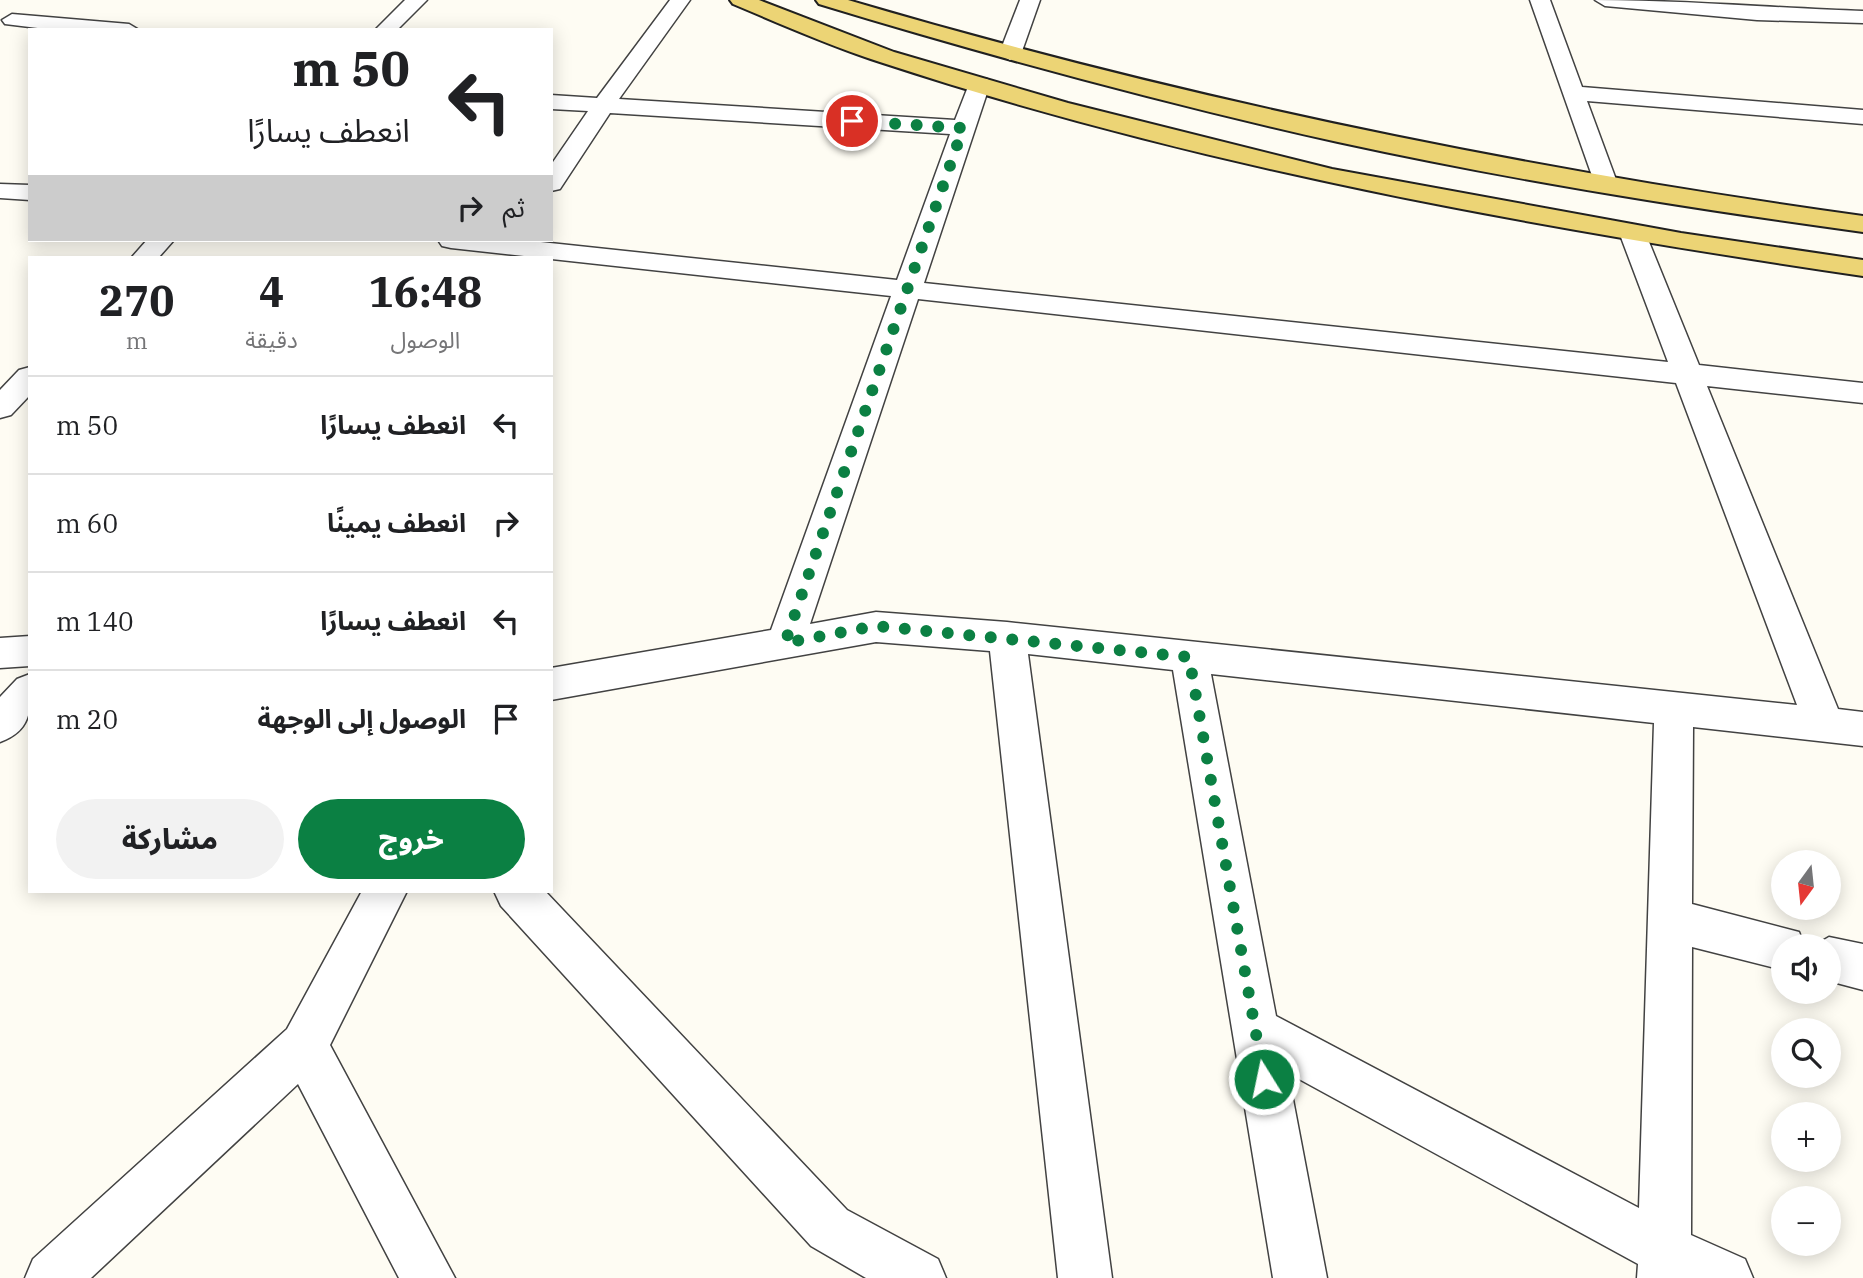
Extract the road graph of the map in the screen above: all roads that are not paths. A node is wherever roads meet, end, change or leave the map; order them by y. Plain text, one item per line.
1 (26, 0) edge
2 (417, 0) edge
3 (680, 0) edge
4 (740, 0) edge
5 (826, 0) edge
6 (1030, 0) edge
7 (1540, 0) edge
8 (1605, 0) edge
9 (1809, 8) edge
10 (1863, 17) edge
11 (6, 28) edge
12 (28, 28) edge
13 (387, 28) edge
14 (1010, 54) junction
15 (979, 84) junction
16 (1573, 93) junction
17 (553, 102) edge
18 (603, 105) junction
19 (1863, 117) edge
20 (963, 128) junction
21 (553, 181) edge
22 (1606, 185) junction
23 (0, 191) edge
24 (28, 193) edge
25 (1863, 224) edge
26 (1632, 232) junction
27 (159, 242) edge
28 (466, 242) edge
29 (510, 248) edge
30 (146, 256) edge
31 (1863, 268) edge
32 (906, 289) junction
33 (1688, 375) junction
34 (28, 379) edge
35 (1863, 393) edge
36 (0, 408) edge
37 (1007, 637) junction
38 (785, 643) junction
39 (28, 651) edge
40 (0, 653) edge
41 (1189, 657) junction
42 (553, 684) edge
43 (28, 692) edge
44 (1674, 710) junction
45 (1824, 724) junction
46 (0, 725) edge
47 (1863, 729) edge
48 (384, 893) edge
49 (518, 893) edge
50 (1670, 920) junction
51 (1771, 945) edge
52 (1841, 962) edge
53 (1863, 967) edge
54 (1255, 1030) junction
55 (304, 1046) junction
56 (1664, 1264) edge
57 (52, 1278) edge
58 (428, 1278) edge
59 (919, 1278) edge
60 (1085, 1278) edge
61 (1300, 1278) edge
62 (1726, 1278) edge

1 - 11 street
2 - 13 street
3 - 18 street
4 - 15 main road
5 - 14 main road
6 - 14 street
7 - 16 street
8 - 9 street
9 - 10 street
11 - 12 street
14 - 22 main road
15 - 20 street
15 - 26 main road
16 - 19 street
16 - 22 street
17 - 18 street
18 - 20 street
18 - 21 street
20 - 32 street
22 - 25 main road
23 - 24 street
26 - 31 main road
26 - 33 street
27 - 30 street
28 - 29 street
29 - 32 street
32 - 33 street
32 - 38 street
33 - 35 street
33 - 45 street
34 - 36 street
37 - 38 street
37 - 41 street
37 - 60 street
38 - 42 street
39 - 40 street
41 - 44 street
41 - 54 street
43 - 46 street
44 - 45 street
44 - 50 street
45 - 47 street
48 - 55 street
49 - 59 street
50 - 51 street
50 - 56 street
52 - 53 street
54 - 56 street
54 - 61 street
55 - 57 street
55 - 58 street
56 - 62 street

